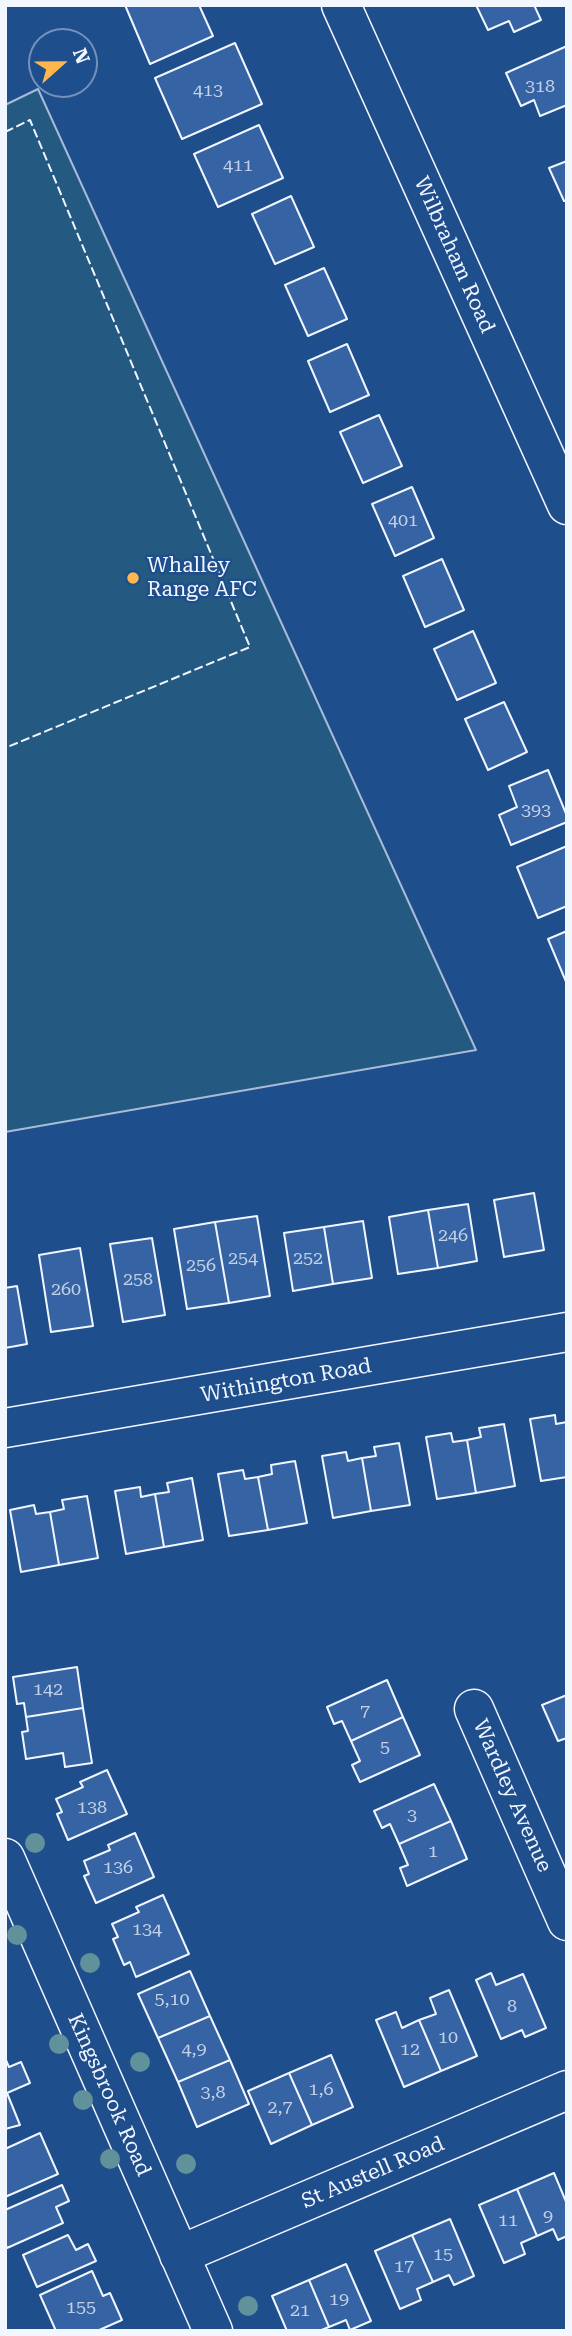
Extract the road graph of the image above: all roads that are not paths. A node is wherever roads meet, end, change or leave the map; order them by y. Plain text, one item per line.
1 (341, 5) edge
2 (567, 505) edge
3 (567, 1332) edge
4 (5, 1429) edge
5 (474, 1709) dead end
6 (5, 1858) edge
7 (567, 1921) edge
8 (567, 2090) edge
9 (179, 2255) junction
10 (213, 2331) edge

1 - 2 main road, Wilbraham Road
3 - 4 main road, Withington Road
5 - 7 main road, Wardley Avenue
6 - 9 main road, Kingsbrook Road
8 - 9 main road, St Austell Road
9 - 10 main road, Kingsbrook Road

